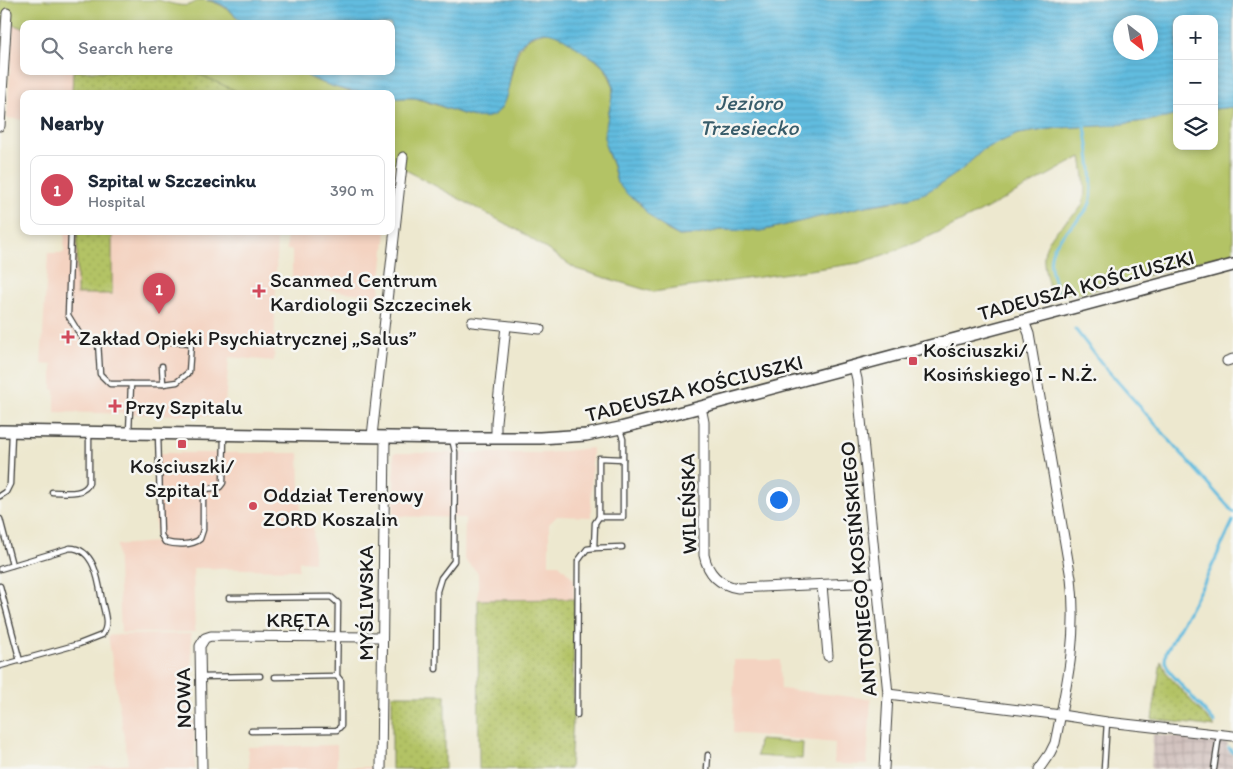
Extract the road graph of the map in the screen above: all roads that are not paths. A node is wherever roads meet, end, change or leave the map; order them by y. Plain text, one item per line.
1 (7, 13) dead end
2 (2, 74) edge
3 (0, 126) edge
4 (403, 158) dead end
5 (395, 230) edge
6 (71, 235) edge
7 (394, 235) edge
8 (1233, 265) edge
9 (1024, 321) junction
10 (472, 322) dead end
11 (506, 326) junction
12 (540, 330) dead end
13 (162, 346) dead end
14 (162, 366) dead end
15 (854, 366) junction
16 (131, 384) junction
17 (162, 384) junction
18 (701, 408) junction
19 (620, 428) junction
20 (0, 431) edge
21 (12, 432) junction
22 (89, 433) junction
23 (129, 434) junction
24 (158, 434) junction
25 (224, 435) junction
26 (372, 436) junction
27 (385, 437) junction
28 (452, 438) junction
29 (496, 438) junction
30 (623, 459) junction
31 (52, 492) dead end
32 (0, 496) edge
33 (599, 517) junction
34 (0, 519) edge
35 (622, 547) dead end
36 (594, 548) junction
37 (12, 565) junction
38 (0, 569) edge
39 (877, 582) junction
40 (822, 585) junction
41 (0, 586) edge
42 (229, 598) dead end
43 (214, 636) joint
44 (338, 637) junction
45 (382, 637) junction
46 (828, 656) dead end
47 (20, 661) junction
48 (0, 666) edge
49 (436, 669) dead end
50 (260, 676) dead end
51 (337, 676) junction
52 (201, 677) junction
53 (275, 677) dead end
54 (888, 694) junction
55 (1061, 715) junction
56 (577, 716) dead end
57 (1107, 722) junction
58 (251, 731) dead end
59 (1219, 735) junction
60 (1233, 736) edge
61 (708, 755) dead end
62 (202, 769) edge
63 (381, 769) edge
64 (707, 769) edge
65 (884, 769) edge
66 (1039, 769) edge
67 (1104, 769) edge
68 (1214, 769) edge

1 - 2 street
2 - 3 street
4 - 5 street
6 - 16 lane
7 - 26 street
8 - 9 street, TADEUSZA KOŚCIUSZKI
9 - 15 street, TADEUSZA KOŚCIUSZKI
9 - 55 street
10 - 11 street
11 - 12 street
11 - 29 street
13 - 17 lane
14 - 17 lane
15 - 18 street, TADEUSZA KOŚCIUSZKI
15 - 39 street, ANTONIEGO KOSIŃSKIEGO
16 - 17 lane
16 - 23 lane
18 - 19 street, TADEUSZA KOŚCIUSZKI
18 - 40 street, WILEŃSKA
19 - 29 street, TADEUSZA KOŚCIUSZKI
19 - 30 lane
20 - 21 street, TADEUSZA KOŚCIUSZKI
21 - 22 street, TADEUSZA KOŚCIUSZKI
21 - 32 lane
22 - 23 street, TADEUSZA KOŚCIUSZKI
22 - 31 lane
23 - 24 street, TADEUSZA KOŚCIUSZKI
24 - 25 street, TADEUSZA KOŚCIUSZKI
24 - 25 lane
25 - 26 street, TADEUSZA KOŚCIUSZKI
26 - 27 street, TADEUSZA KOŚCIUSZKI
27 - 28 street, TADEUSZA KOŚCIUSZKI
27 - 45 street, MYŚLIWSKA
28 - 29 street, TADEUSZA KOŚCIUSZKI
28 - 49 lane
30 - 33 lane
30 - 33 lane
33 - 36 lane
34 - 37 lane
35 - 36 lane
36 - 56 lane
37 - 38 lane
37 - 47 lane
39 - 40 street, WILEŃSKA
39 - 54 street, ANTONIEGO KOSIŃSKIEGO
40 - 46 street
41 - 47 lane
42 - 44 lane
43 - 44 street, KRĘTA
43 - 52 street, NOWA
44 - 45 street, KRĘTA
44 - 51 lane
45 - 63 street, MYŚLIWSKA
47 - 48 lane
50 - 52 lane
51 - 53 lane
51 - 58 lane
52 - 62 street, NOWA
54 - 55 street
54 - 65 street, ANTONIEGO KOSIŃSKIEGO
55 - 57 street
55 - 66 street
57 - 59 street
57 - 67 lane
59 - 60 street
59 - 68 lane
61 - 64 lane

